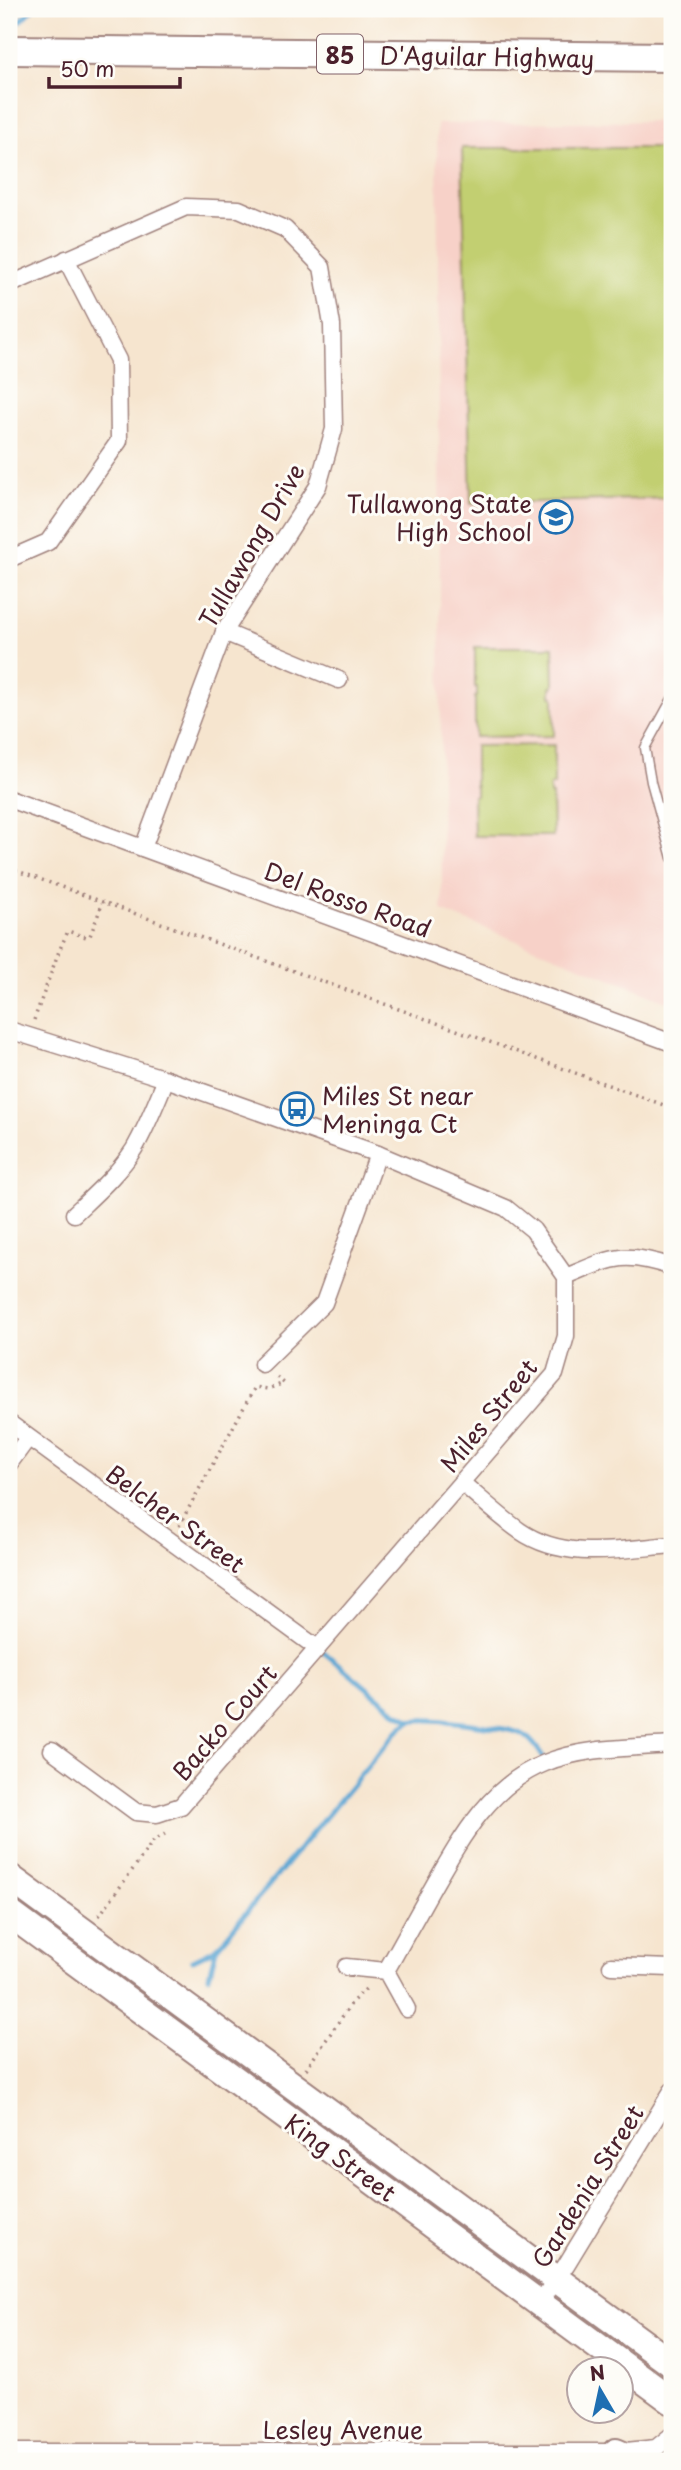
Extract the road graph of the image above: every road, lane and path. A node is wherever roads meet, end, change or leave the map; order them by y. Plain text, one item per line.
1 (9, 50) edge
2 (672, 57) edge
3 (66, 259) junction
4 (9, 285) edge
5 (9, 559) edge
6 (224, 632) junction
7 (339, 680) dead end
8 (672, 699) edge
9 (9, 799) edge
10 (143, 848) junction
11 (672, 858) edge
12 (9, 867) edge
13 (103, 902) junction
14 (9, 1030) edge
15 (29, 1036) junction
16 (672, 1043) edge
17 (166, 1079) junction
18 (672, 1108) edge
19 (378, 1154) junction
20 (74, 1214) dead end
21 (672, 1267) edge
22 (566, 1277) junction
23 (262, 1364) joint
24 (9, 1423) edge
25 (28, 1438) junction
26 (9, 1464) edge
27 (462, 1483) junction
28 (169, 1541) junction
29 (672, 1545) edge
30 (317, 1648) junction
31 (672, 1745) edge
32 (52, 1750) dead end
33 (165, 1834) dead end
34 (9, 1877) edge
35 (9, 1913) edge
36 (99, 1916) dead end
37 (611, 1966) dead end
38 (346, 1967) dead end
39 (672, 1968) edge
40 (386, 1971) junction
41 (407, 2009) dead end
42 (305, 2069) dead end
43 (670, 2099) edge
44 (556, 2280) junction
45 (540, 2304) junction
46 (672, 2364) edge
47 (672, 2401) edge
48 (672, 2435) edge
49 (9, 2452) edge
50 (314, 2457) edge
51 (626, 2457) edge

1 - 2 highway, D'Aguilar Highway / 85
3 - 4 street, Tullawong Drive
3 - 5 street
3 - 6 street, Tullawong Drive
6 - 7 street
6 - 10 street, Tullawong Drive
8 - 11 lane
9 - 10 street, Del Rosso Road
10 - 16 street, Del Rosso Road
12 - 13 path
13 - 15 path
13 - 18 path
14 - 15 street
15 - 17 street
17 - 19 street
17 - 20 street
19 - 22 street
19 - 23 street
21 - 22 street
22 - 27 street, Miles Street
23 - 28 path
24 - 25 street, Belcher Street
25 - 26 street
25 - 28 street, Belcher Street
27 - 29 street
27 - 30 street, Miles Street
28 - 30 street, Belcher Street
30 - 32 street, Backo Court
31 - 40 street
33 - 36 path
34 - 44 main road, King Street
35 - 45 main road, King Street
37 - 39 street
38 - 40 street
40 - 41 street
40 - 42 path
43 - 44 street, Gardenia Street
44 - 45 street, Gardenia Street
44 - 46 main road, King Street
45 - 47 main road, King Street
48 - 51 street, Lesley Avenue
49 - 50 street, Lesley Avenue
50 - 51 street, Lesley Avenue

